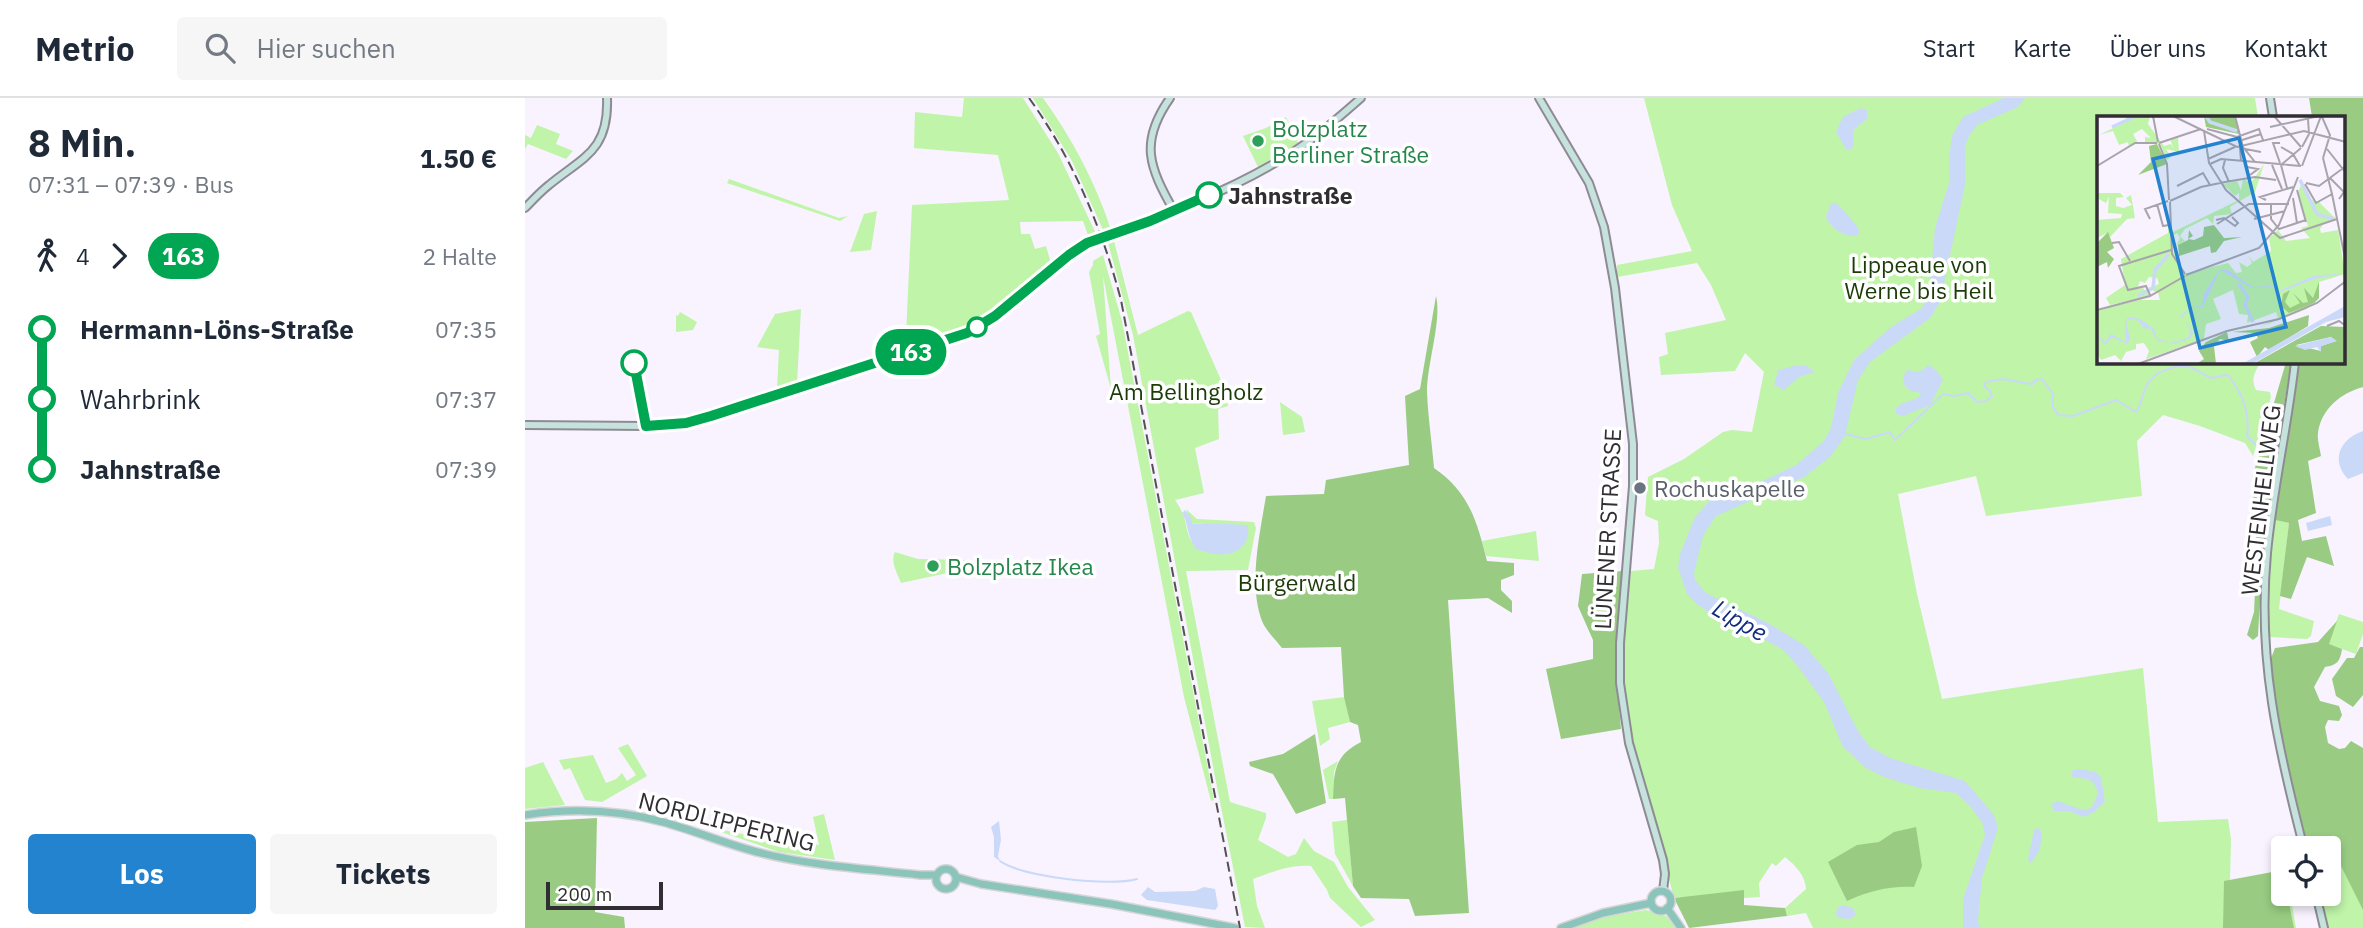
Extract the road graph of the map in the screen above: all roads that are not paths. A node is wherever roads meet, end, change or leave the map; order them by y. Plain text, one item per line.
1 (607, 98) edge
2 (1170, 98) edge
3 (1361, 98) edge
4 (1539, 98) edge
5 (2270, 98) edge
6 (2273, 116) edge
7 (525, 208) edge
8 (1174, 211) junction
9 (2295, 364) edge
10 (525, 425) edge
11 (525, 815) edge
12 (2301, 836) edge
13 (937, 878) junction
14 (956, 880) junction
15 (1663, 891) junction
16 (1651, 903) junction
17 (2318, 906) edge
18 (1667, 908) junction
19 (1235, 928) edge
20 (1561, 928) edge
21 (1681, 928) edge
22 (2323, 928) edge

1 - 7 main road
2 - 8 main road
3 - 8 main road
4 - 15 main road, LÜNENER STRASSE
5 - 6 main road
8 - 10 main road
9 - 12 main road, WESTENHELLWEG
11 - 13 main road, NORDLIPPERING
13 - 14 main road
13 - 14 main road
14 - 19 main road
15 - 16 main road
15 - 18 main road
16 - 18 main road
16 - 20 main road
17 - 22 main road
18 - 21 main road

